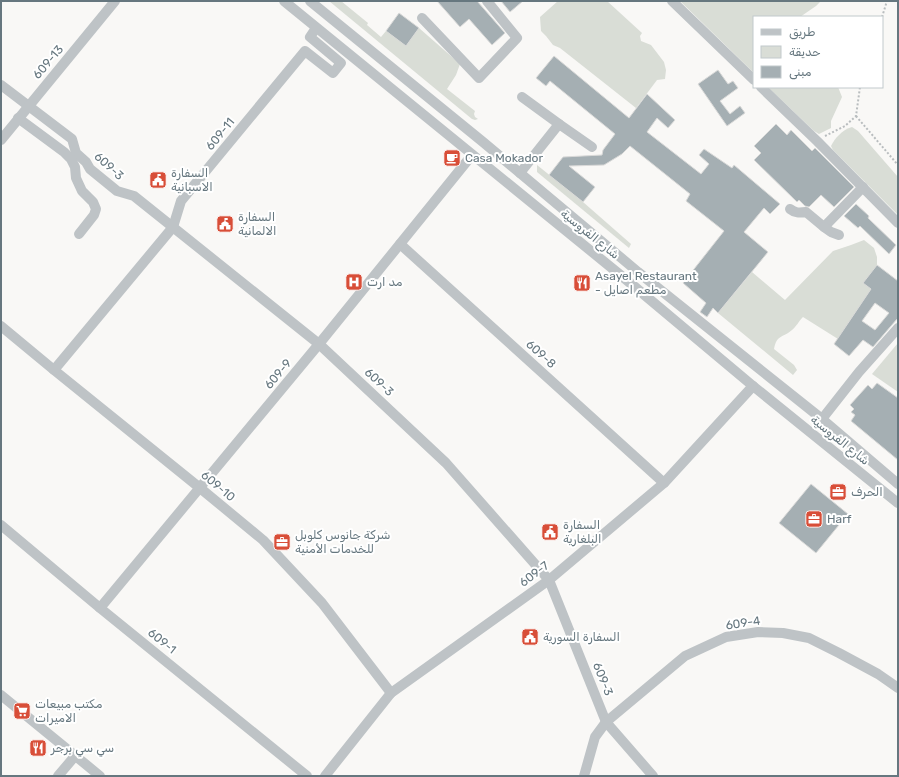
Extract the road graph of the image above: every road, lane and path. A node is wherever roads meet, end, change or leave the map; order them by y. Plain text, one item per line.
1 (115, 1) edge
2 (284, 1) edge
3 (310, 1) edge
4 (487, 1) edge
5 (672, 1) edge
6 (887, 1) edge
7 (882, 16) edge
8 (422, 18) dead end
9 (316, 28) junction
10 (753, 79) edge
11 (1, 85) edge
12 (762, 88) edge
13 (860, 88) edge
14 (522, 97) dead end
15 (28, 106) junction
16 (856, 116) junction
17 (18, 118) junction
18 (559, 124) junction
19 (1, 140) edge
20 (817, 141) junction
21 (592, 147) dead end
22 (472, 155) junction
23 (898, 165) edge
24 (520, 173) junction
25 (863, 187) junction
26 (790, 209) dead end
27 (898, 223) edge
28 (173, 227) junction
29 (824, 227) junction
30 (79, 234) dead end
31 (839, 235) dead end
32 (400, 244) junction
33 (638, 272) junction
34 (629, 282) junction
35 (1, 326) edge
36 (898, 328) edge
37 (319, 344) junction
38 (54, 370) junction
39 (753, 386) junction
40 (822, 419) junction
41 (664, 483) junction
42 (898, 484) edge
43 (200, 488) junction
44 (898, 503) edge
45 (1, 525) edge
46 (549, 580) junction
47 (100, 608) junction
48 (898, 688) edge
49 (392, 693) junction
50 (3, 701) edge
51 (606, 722) junction
52 (75, 756) junction
53 (58, 776) edge
54 (100, 776) edge
55 (307, 776) edge
56 (325, 776) edge
57 (584, 776) edge
58 (654, 776) edge

1 - 15 street, 609-13
2 - 9 street, شارع الفروسية
3 - 24 street, شارع الفروسية
4 - 8 street
5 - 10 street
6 - 7 path
9 - 22 street, شارع الفروسية
9 - 28 street, 609-11
11 - 15 street, 609-3
12 - 20 street
13 - 16 path
14 - 18 street
15 - 17 street, 609-13
15 - 28 street, 609-3
16 - 20 path
16 - 23 path
17 - 19 street, 609-13
17 - 30 street
18 - 21 street
18 - 24 street
20 - 25 street
22 - 32 street, 609-9
22 - 34 street, شارع الفروسية
24 - 33 street, شارع الفروسية
25 - 27 street
25 - 29 street
26 - 29 street
28 - 37 street, 609-3
28 - 38 street, 609-11
29 - 31 street
32 - 37 street, 609-9
32 - 41 street, 609-8
33 - 34 street
33 - 40 street, شارع الفروسية
34 - 39 street, شارع الفروسية
35 - 38 street, 609-10
36 - 40 street
37 - 43 street, 609-9
37 - 46 street, 609-3
38 - 43 street, 609-10
39 - 41 street, 609-7
39 - 44 street, شارع الفروسية
40 - 42 street, شارع الفروسية
41 - 46 street, 609-7
43 - 47 street, 609-9
43 - 49 street, 609-10
45 - 47 street, 609-1
46 - 49 street, 609-7
46 - 51 street, 609-3
47 - 55 street, 609-1
48 - 51 street, 609-4
49 - 56 street, 609-7
50 - 52 street
51 - 57 street, 609-4
51 - 58 street, 609-3
52 - 53 street
52 - 54 street

